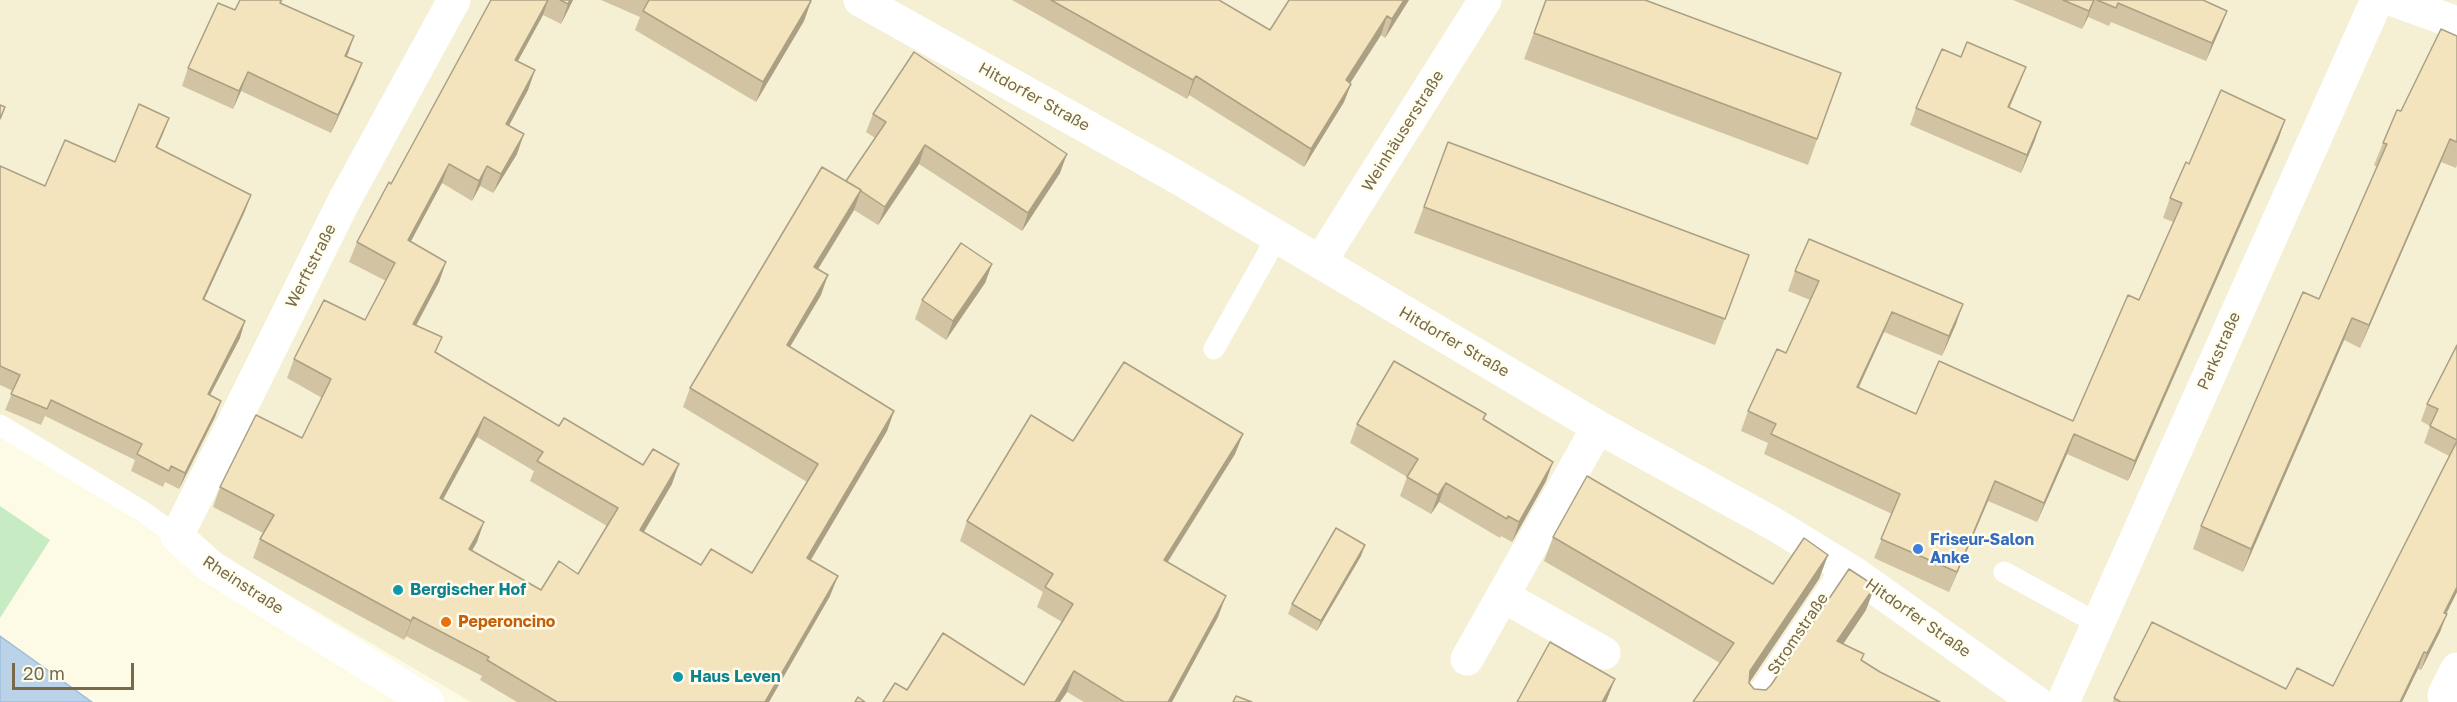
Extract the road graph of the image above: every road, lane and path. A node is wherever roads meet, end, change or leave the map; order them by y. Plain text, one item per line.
1 (454, 0) edge
2 (860, 0) edge
3 (1485, 0) edge
4 (2377, 0) edge
5 (2393, 0) edge
6 (2457, 23) edge
7 (1277, 237) junction
8 (1320, 262) junction
9 (1214, 349) dead end
10 (0, 426) edge
11 (1598, 427) junction
12 (177, 536) junction
13 (1843, 566) junction
14 (2004, 572) dead end
15 (1503, 596) junction
16 (2097, 623) junction
17 (1604, 653) dead end
18 (1467, 659) dead end
19 (428, 702) edge
20 (1752, 702) edge
21 (2036, 702) edge
22 (2062, 702) edge

1 - 12 street, Werftstraße
2 - 7 street, Hitdorfer Straße
3 - 8 street, Weinhäuserstraße
4 - 16 street, Parkstraße
5 - 6 street
7 - 8 street, Hitdorfer Straße
7 - 9 lane
8 - 11 street, Hitdorfer Straße
10 - 12 lane, Rheinstraße
11 - 13 street, Hitdorfer Straße
11 - 15 street
12 - 19 street, Rheinstraße
13 - 20 lane, Stromstraße
13 - 21 street, Hitdorfer Straße
14 - 16 lane
15 - 17 street
15 - 18 street
16 - 22 street, Parkstraße

